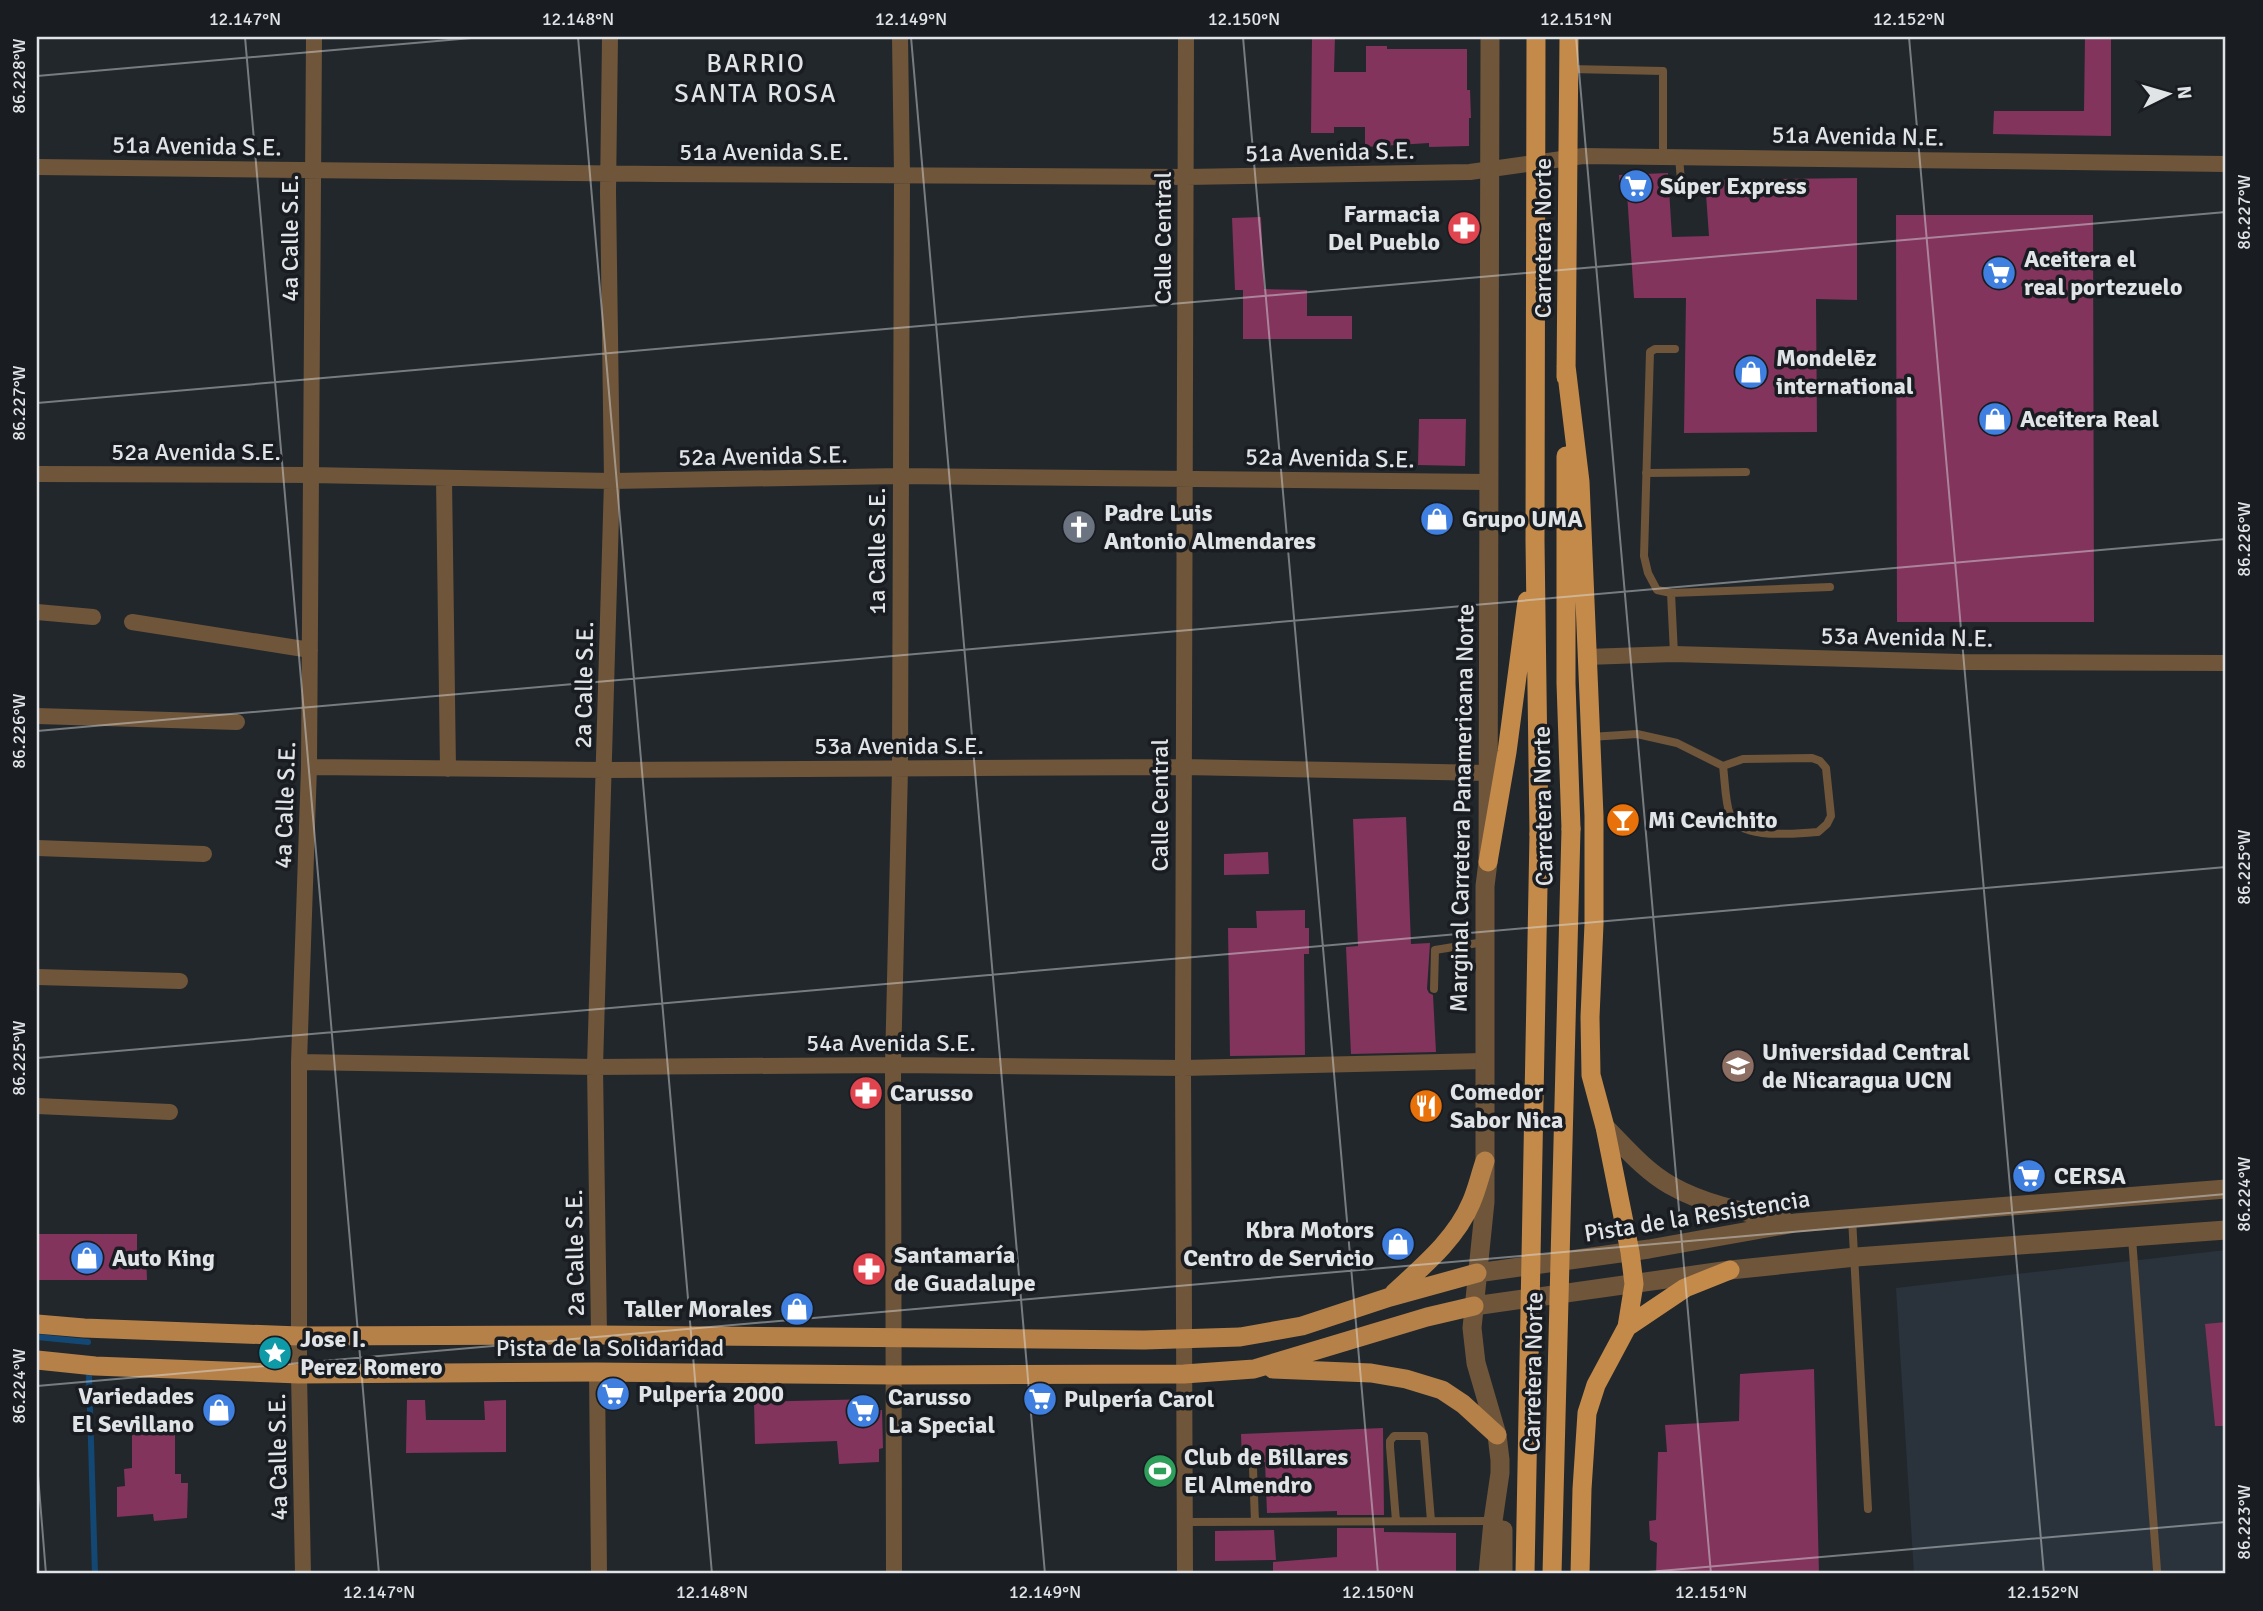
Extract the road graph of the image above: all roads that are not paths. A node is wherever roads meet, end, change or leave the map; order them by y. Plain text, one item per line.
1 (314, 37) edge
2 (610, 37) edge
3 (900, 37) edge
4 (1186, 37) edge
5 (1490, 37) edge
6 (1536, 37) edge
7 (1569, 37) edge
8 (1568, 69) junction
9 (1671, 157) junction
10 (1568, 158) junction
11 (1536, 163) junction
12 (2226, 164) edge
13 (37, 167) edge
14 (1490, 169) junction
15 (313, 170) junction
16 (608, 173) junction
17 (902, 175) junction
18 (1186, 177) junction
19 (1681, 181) dead end
20 (1675, 349) dead end
21 (1566, 366) junction
22 (1746, 472) dead end
23 (1646, 473) junction
24 (37, 474) edge
25 (311, 475) junction
26 (900, 476) junction
27 (444, 478) junction
28 (1185, 479) junction
29 (612, 481) junction
30 (1489, 482) junction
31 (1535, 541) junction
32 (1830, 587) dead end
33 (1671, 593) junction
34 (37, 612) edge
35 (93, 617) dead end
36 (132, 622) dead end
37 (310, 650) junction
38 (1674, 654) junction
39 (1586, 657) junction
40 (2226, 663) edge
41 (37, 716) edge
42 (237, 722) dead end
43 (1590, 737) junction
44 (1723, 766) junction
45 (1183, 767) junction
46 (309, 768) junction
47 (448, 769) junction
48 (900, 769) junction
49 (605, 770) junction
50 (1488, 774) junction
51 (37, 848) edge
52 (204, 854) dead end
53 (1488, 862) junction
54 (1484, 942) junction
55 (37, 977) edge
56 (180, 981) dead end
57 (1434, 989) dead end
58 (1483, 1061) junction
59 (299, 1062) junction
60 (893, 1065) junction
61 (595, 1067) junction
62 (1183, 1068) junction
63 (37, 1106) edge
64 (170, 1112) dead end
65 (1605, 1127) junction
66 (1485, 1161) junction
67 (2226, 1189) edge
68 (1852, 1218) junction
69 (1795, 1223) junction
70 (2226, 1230) edge
71 (2132, 1236) junction
72 (1630, 1252) junction
73 (1856, 1257) junction
74 (1730, 1270) junction
75 (1477, 1273) junction
76 (1634, 1284) junction
77 (1390, 1297) junction
78 (1474, 1306) junction
79 (37, 1324) edge
80 (1627, 1327) junction
81 (599, 1335) junction
82 (299, 1336) junction
83 (894, 1338) junction
84 (1184, 1339) junction
85 (37, 1360) edge
86 (1254, 1369) junction
87 (597, 1372) junction
88 (299, 1374) junction
89 (1184, 1374) junction
90 (894, 1375) junction
91 (1497, 1435) junction
92 (1253, 1468) dead end
93 (1500, 1473) junction
94 (1868, 1509) dead end
95 (1396, 1521) junction
96 (1431, 1521) junction
97 (1493, 1521) junction
98 (1185, 1522) junction
99 (1255, 1522) junction
100 (2157, 1570) dead end
101 (303, 1574) edge
102 (599, 1574) edge
103 (894, 1574) edge
104 (1185, 1574) edge
105 (1488, 1574) edge
106 (1503, 1574) edge
107 (1525, 1574) edge
108 (1552, 1574) edge
109 (1580, 1574) edge

1 - 15 street, 4a Calle S.E.
2 - 16 street, 2a Calle S.E.
3 - 17 street, 1a Calle S.E.
4 - 18 street, Calle Central
5 - 14 street, Marginal Carretera Panamericana Norte
6 - 11 highway, Carretera Norte
7 - 8 highway, Carretera Norte
8 - 9 lane
8 - 10 highway, Carretera Norte
9 - 10 street, 51a Avenida N.E.
9 - 12 street, 51a Avenida N.E.
9 - 19 lane
10 - 11 street, 51a Avenida N.E.
10 - 21 highway, Carretera Norte
11 - 14 street, 51a Avenida N.E.
11 - 31 highway, Carretera Norte
13 - 15 street, 51a Avenida S.E.
14 - 18 street, 51a Avenida S.E.
14 - 30 street, Marginal Carretera Panamericana Norte
15 - 16 street, 51a Avenida S.E.
15 - 25 street, 4a Calle S.E.
16 - 17 street, 51a Avenida S.E.
16 - 29 street, 2a Calle S.E.
17 - 18 street, 51a Avenida S.E.
17 - 26 street, 1a Calle S.E.
18 - 28 street, Calle Central
20 - 23 lane
21 - 39 highway
21 - 108 highway, Carretera Norte, bridge
22 - 23 lane
23 - 33 lane
24 - 25 street, 52a Avenida S.E.
25 - 27 street, 52a Avenida S.E.
25 - 37 street, 4a Calle S.E.
26 - 28 street, 52a Avenida S.E.
26 - 29 street, 52a Avenida S.E.
26 - 48 street, 1a Calle S.E.
27 - 29 street, 52a Avenida S.E.
27 - 47 street
28 - 30 street, 52a Avenida S.E.
28 - 45 street, Calle Central
29 - 49 street, 2a Calle S.E.
30 - 50 street, Marginal Carretera Panamericana Norte
31 - 53 highway
31 - 107 highway, Carretera Norte, bridge
32 - 33 lane
33 - 38 lane
34 - 35 street
36 - 37 street
37 - 46 street, 4a Calle S.E.
38 - 39 street, 53a Avenida N.E.
38 - 40 street, 53a Avenida N.E.
39 - 43 highway
41 - 42 street
43 - 44 lane
43 - 65 highway
44 - 44 lane
45 - 48 street, 53a Avenida S.E.
45 - 50 street, 53a Avenida S.E.
45 - 62 street, Calle Central
46 - 47 street, 53a Avenida S.E.
46 - 59 street, 4a Calle S.E.
47 - 49 street, 53a Avenida S.E.
48 - 49 street, 53a Avenida S.E.
48 - 60 street, 1a Calle S.E.
49 - 61 street, 2a Calle S.E.
50 - 53 street, Marginal Carretera Panamericana Norte
51 - 52 street
53 - 54 street, Marginal Carretera Panamericana Norte
54 - 57 lane
54 - 58 street, Marginal Carretera Panamericana Norte
55 - 56 street
58 - 62 street, 54a Avenida S.E.
58 - 66 street, Marginal Carretera Panamericana Norte
59 - 61 street, 54a Avenida S.E.
59 - 82 street, 4a Calle S.E.
60 - 61 street, 54a Avenida S.E.
60 - 62 street, 54a Avenida S.E.
60 - 83 street
61 - 81 street, 2a Calle S.E.
62 - 84 street, Calle Central
63 - 64 street
65 - 69 street
65 - 72 highway
66 - 75 street, Marginal Carretera Panamericana Norte
66 - 77 main road
67 - 68 street, Pista de la Resistencia
68 - 69 street, Pista de la Resistencia
68 - 73 lane
69 - 72 street, Pista de la Resistencia
70 - 71 street
71 - 73 street
71 - 100 lane
72 - 75 street, Pista de la Resistencia
72 - 76 highway
73 - 74 street
73 - 94 lane
74 - 76 street
74 - 80 highway
75 - 77 main road, Pista de la Resistencia
75 - 78 street, Marginal Carretera Panamericana Norte
76 - 78 street
76 - 80 highway
77 - 84 main road, Pista de la Resistencia
78 - 86 main road
78 - 91 street, Marginal Carretera Panamericana Norte
79 - 82 main road, Pista de la Solidaridad
80 - 109 highway
81 - 82 main road, Pista de la Solidaridad
81 - 83 main road, Pista de la Solidaridad
82 - 88 street, 4a Calle S.E.
83 - 84 main road, Pista de la Solidaridad
83 - 90 street
84 - 89 street, Calle Central
85 - 88 main road, Pista de la Solidaridad
86 - 89 main road
86 - 91 main road
87 - 88 main road, Pista de la Solidaridad
87 - 90 main road, Pista de la Solidaridad
87 - 102 street
88 - 101 street, 4a Calle S.E.
89 - 90 main road, Pista de la Solidaridad
89 - 98 street, Calle Central
90 - 103 street
91 - 93 street, Marginal Carretera Panamericana Norte
92 - 99 lane
93 - 97 street, Marginal Carretera Panamericana Norte
93 - 106 street
95 - 96 lane
95 - 96 lane
95 - 99 lane
96 - 97 lane
97 - 105 street, Marginal Carretera Panamericana Norte
98 - 99 lane
98 - 104 street, Calle Central

